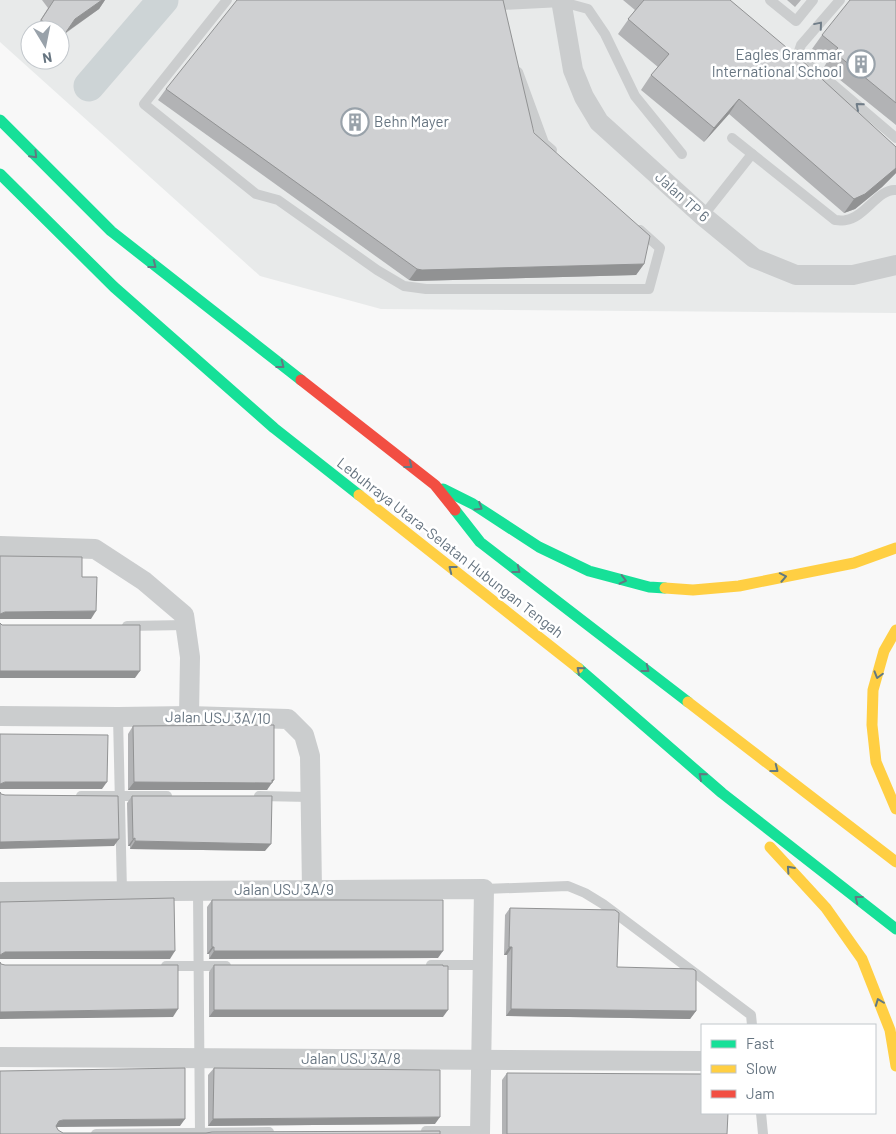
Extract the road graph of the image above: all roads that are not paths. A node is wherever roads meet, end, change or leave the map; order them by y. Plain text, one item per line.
1 (227, 0) edge
2 (770, 0) edge
3 (813, 0) edge
4 (840, 0) edge
5 (562, 1) edge
6 (502, 6) edge
7 (514, 60) edge
8 (0, 120) edge
9 (732, 138) dead end
10 (896, 138) edge
11 (682, 154) dead end
12 (752, 154) junction
13 (559, 156) edge
14 (0, 174) edge
15 (896, 190) edge
16 (703, 216) junction
17 (631, 222) edge
18 (896, 265) edge
19 (435, 485) junction
20 (0, 546) edge
21 (896, 548) edge
22 (186, 625) junction
23 (117, 626) edge
24 (896, 630) edge
25 (0, 716) edge
26 (189, 716) junction
27 (118, 717) junction
28 (722, 793) junction
29 (74, 796) edge
30 (120, 796) junction
31 (177, 796) edge
32 (253, 796) edge
33 (310, 797) junction
34 (896, 809) edge
35 (896, 862) edge
36 (484, 889) junction
37 (312, 890) junction
38 (122, 891) junction
39 (198, 891) junction
40 (0, 892) edge
41 (896, 928) edge
42 (424, 965) edge
43 (483, 965) junction
44 (159, 966) edge
45 (199, 966) junction
46 (238, 966) edge
47 (752, 1024) edge
48 (0, 1057) edge
49 (200, 1058) junction
50 (482, 1060) junction
51 (701, 1061) edge
52 (896, 1066) edge
53 (761, 1114) edge
54 (413, 1131) edge
55 (278, 1132) edge
56 (200, 1133) edge
57 (480, 1133) edge
58 (86, 1134) edge
59 (763, 1134) edge

1 - 17 lane
2 - 3 lane
10 -> 4 lane
5 - 6 lane
5 - 11 lane
5 - 16 street, Jalan TP 6
7 - 13 lane
8 -> 19 highway, Lebuhraya Utara–Selatan Hubungan Tengah
9 - 12 lane
12 - 15 lane
12 - 16 lane
28 -> 14 highway, Lebuhraya Utara–Selatan Hubungan Tengah
16 - 18 street, Jalan TP 6
19 -> 21 highway
19 -> 35 highway, Lebuhraya Utara–Selatan Hubungan Tengah
20 - 22 street
22 - 23 lane
22 - 26 street
24 -> 34 highway
25 - 27 street, Jalan USJ 3A/10
26 - 27 street, Jalan USJ 3A/10
26 - 33 street, Jalan USJ 3A/10
27 - 30 lane
41 -> 28 highway, Lebuhraya Utara–Selatan Hubungan Tengah
52 -> 28 highway
29 - 30 lane
30 - 31 lane
30 - 38 lane
32 - 33 lane
33 - 37 street, Jalan USJ 3A/10
36 - 37 street, Jalan USJ 3A/9
36 - 43 street
36 - 47 lane, Jalan USJ 3A/9
37 - 39 street, Jalan USJ 3A/9
38 - 39 street, Jalan USJ 3A/9
38 - 40 street, Jalan USJ 3A/9
39 - 45 lane
42 - 43 lane
43 - 50 street
44 - 45 lane
45 - 46 lane
45 - 49 lane
48 - 49 street, Jalan USJ 3A/8
49 - 50 street, Jalan USJ 3A/8
49 - 56 lane
50 - 51 street, Jalan USJ 3A/8
50 - 57 street
53 - 59 lane
54 - 57 lane
55 - 56 lane
56 - 58 lane

